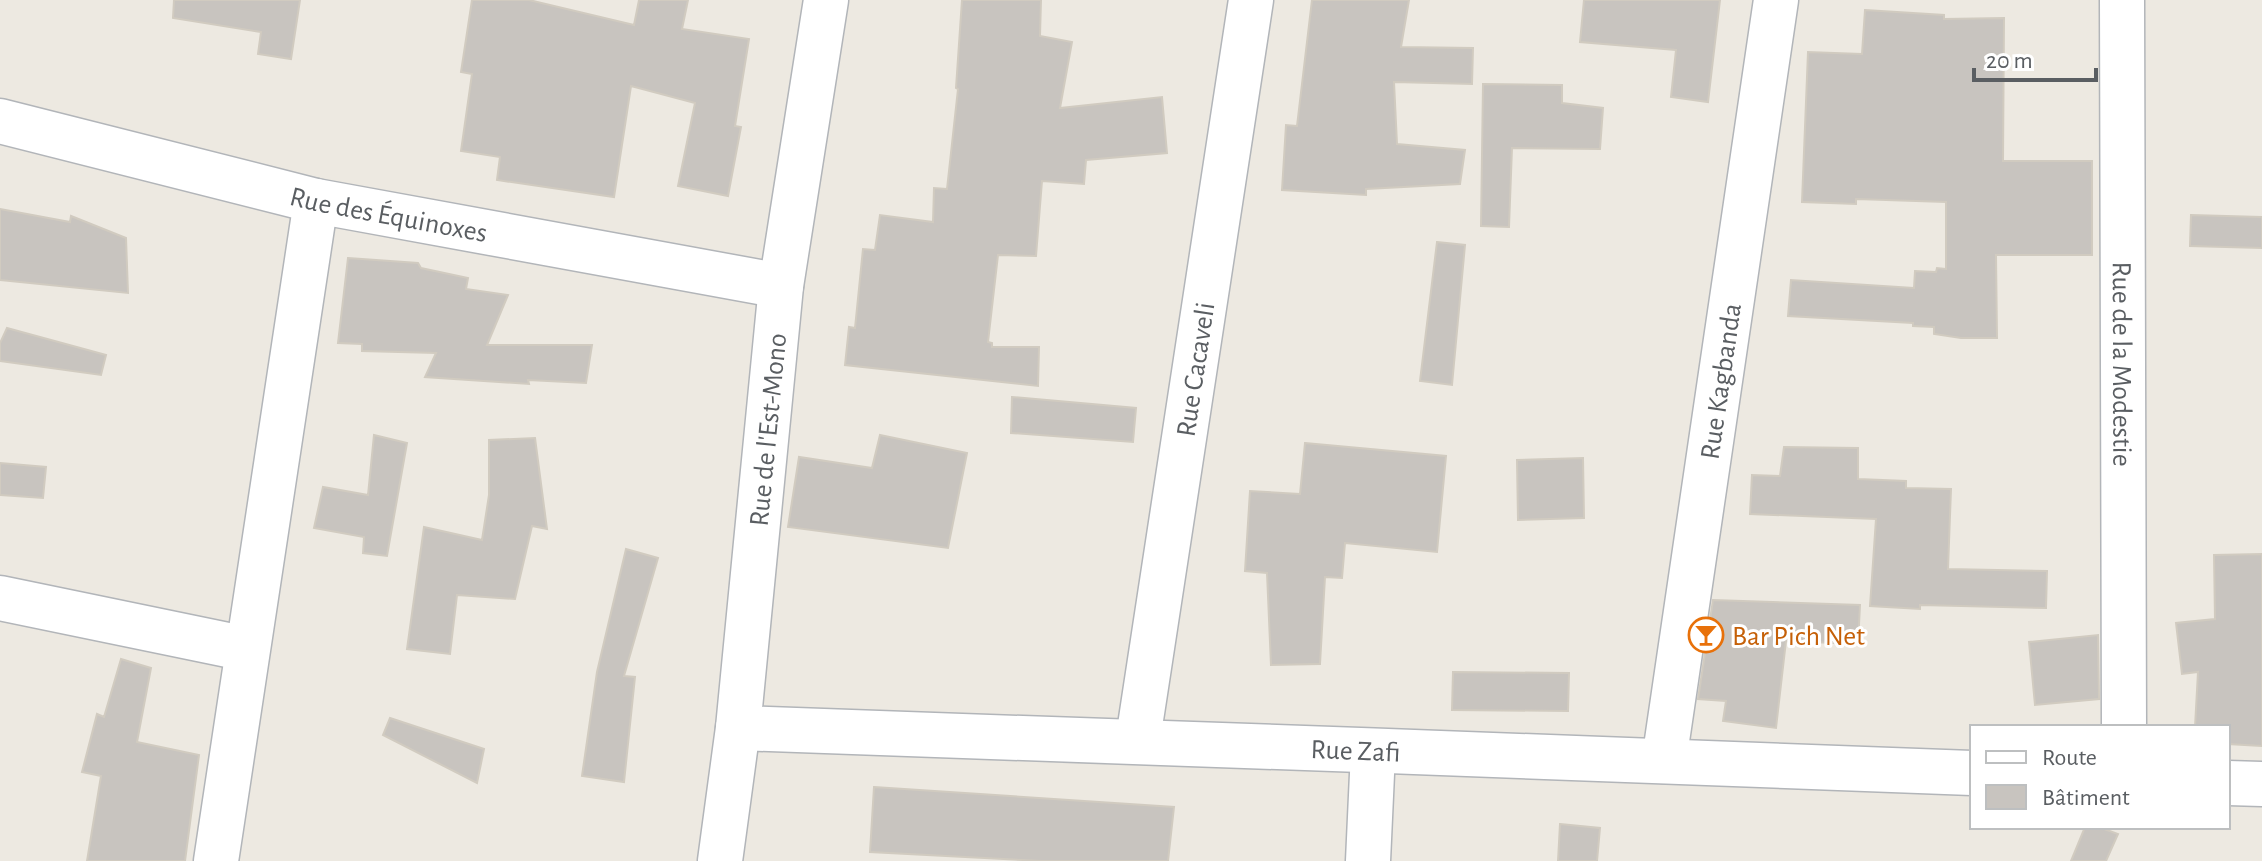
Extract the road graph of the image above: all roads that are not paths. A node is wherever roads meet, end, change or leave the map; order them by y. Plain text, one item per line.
1 (826, 0) edge
2 (1251, 0) edge
3 (1776, 0) edge
4 (2122, 0) edge
5 (0, 121) edge
6 (316, 201) junction
7 (781, 286) junction
8 (0, 598) edge
9 (247, 649) junction
10 (2124, 725) edge
11 (738, 728) junction
12 (1138, 739) junction
13 (1373, 752) junction
14 (1664, 761) junction
15 (1970, 773) edge
16 (2230, 783) edge
17 (2262, 784) edge
18 (216, 861) edge
19 (720, 861) edge
20 (1368, 861) edge

1 - 7 street, Rue de l'Est-Mono
2 - 12 street, Rue Cacaveli
3 - 14 street, Rue Kagbanda
4 - 10 street, Rue de la Modestie
5 - 6 street, Rue des Équinoxes
6 - 7 street, Rue des Équinoxes
6 - 9 street
7 - 11 street, Rue de l'Est-Mono
8 - 9 street
9 - 18 street
11 - 12 street, Rue Zafi
11 - 19 street, Rue de l'Est-Mono
12 - 13 street, Rue Zafi
13 - 14 street, Rue Zafi
13 - 20 street
14 - 15 street, Rue Zafi
16 - 17 street

